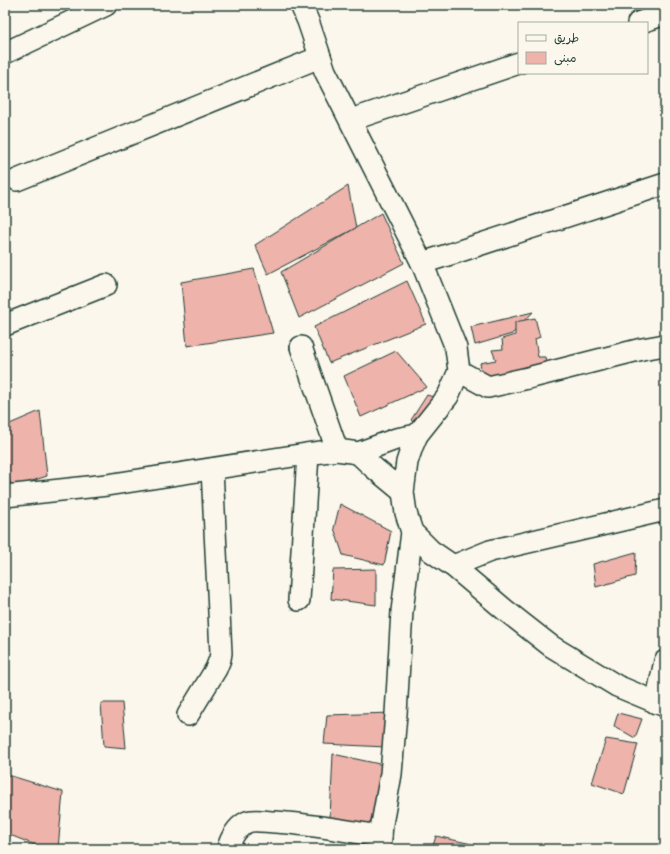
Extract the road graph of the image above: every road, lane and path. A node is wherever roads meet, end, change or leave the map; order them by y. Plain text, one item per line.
1 (106, 5) edge
2 (301, 5) edge
3 (665, 14) edge
4 (641, 22) edge
5 (5, 52) edge
6 (320, 58) junction
7 (518, 63) edge
8 (351, 120) junction
9 (17, 180) dead end
10 (665, 184) edge
11 (422, 263) junction
12 (106, 285) dead end
13 (5, 325) edge
14 (665, 345) edge
15 (301, 347) dead end
16 (459, 371) junction
17 (417, 435) junction
18 (337, 450) junction
19 (358, 453) junction
20 (308, 454) junction
21 (212, 469) junction
22 (403, 492) junction
23 (5, 496) edge
24 (665, 510) edge
25 (412, 532) junction
26 (453, 566) junction
27 (299, 600) dead end
28 (665, 660) edge
29 (661, 704) edge
30 (188, 715) dead end
31 (381, 842) edge
32 (228, 849) edge

1 - 5 street
2 - 6 street
3 - 4 street
6 - 8 street
6 - 9 street
7 - 8 street
8 - 11 street
10 - 11 street
11 - 16 street
12 - 13 street
14 - 16 street
15 - 18 street
16 - 17 street
17 - 19 street
17 - 22 street
18 - 19 street
18 - 20 street
19 - 22 street
20 - 21 street
20 - 27 street
21 - 23 street
21 - 30 street
22 - 25 street
24 - 26 street
25 - 26 street
25 - 31 street
26 - 29 street
28 - 29 street
31 - 32 street

